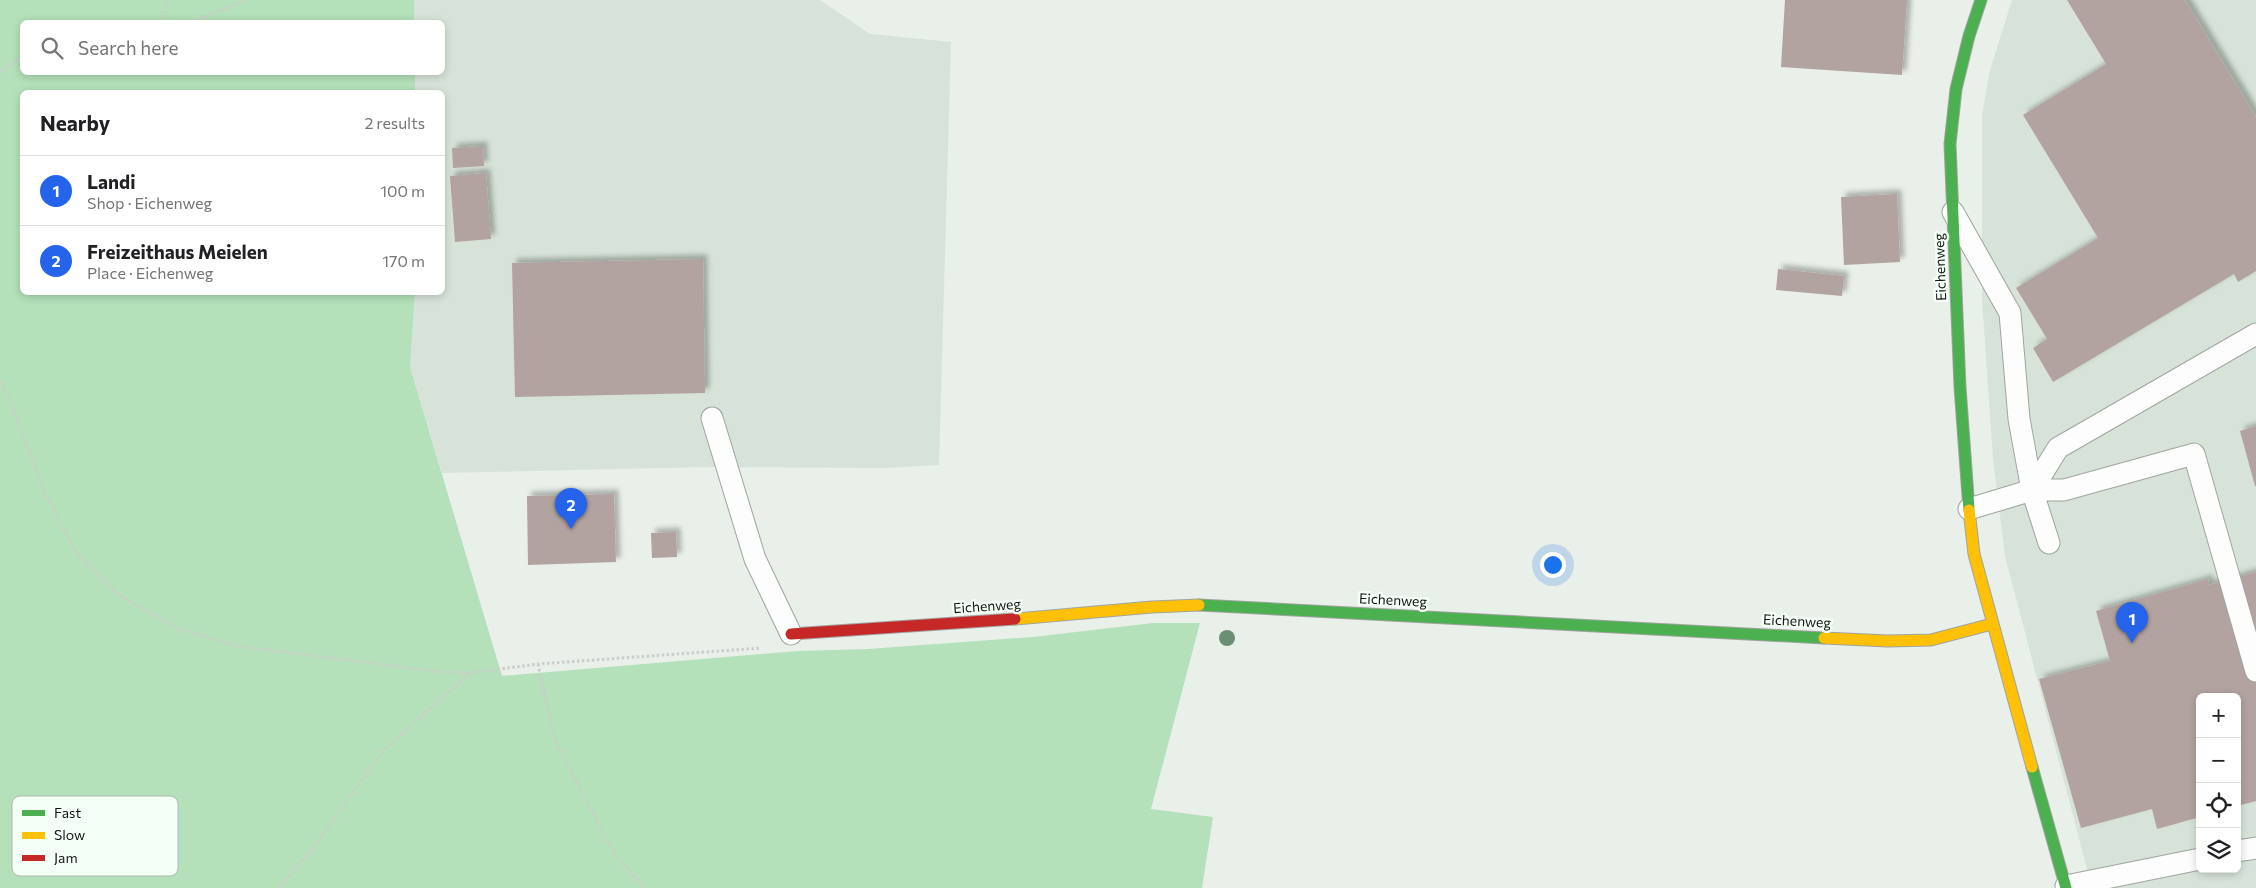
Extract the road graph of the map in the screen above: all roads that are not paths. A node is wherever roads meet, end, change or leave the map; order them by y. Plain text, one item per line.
1 (1981, 0) edge
2 (1953, 212) junction
3 (2256, 334) edge
4 (712, 418) dead end
5 (2032, 490) junction
6 (1969, 509) junction
7 (2049, 543) dead end
8 (1992, 624) junction
9 (791, 634) joint
10 (2256, 672) edge
11 (2256, 848) edge
12 (2241, 850) edge
13 (2196, 860) edge
14 (2066, 887) edge

1 - 2 street, Eichenweg
2 - 5 lane
2 - 6 street, Eichenweg
3 - 5 lane
4 - 9 lane
5 - 6 lane
5 - 7 lane
5 - 10 lane
6 - 8 street, Eichenweg
8 - 9 street, Eichenweg
8 - 14 street, Eichenweg
11 - 12 lane
13 - 14 lane

